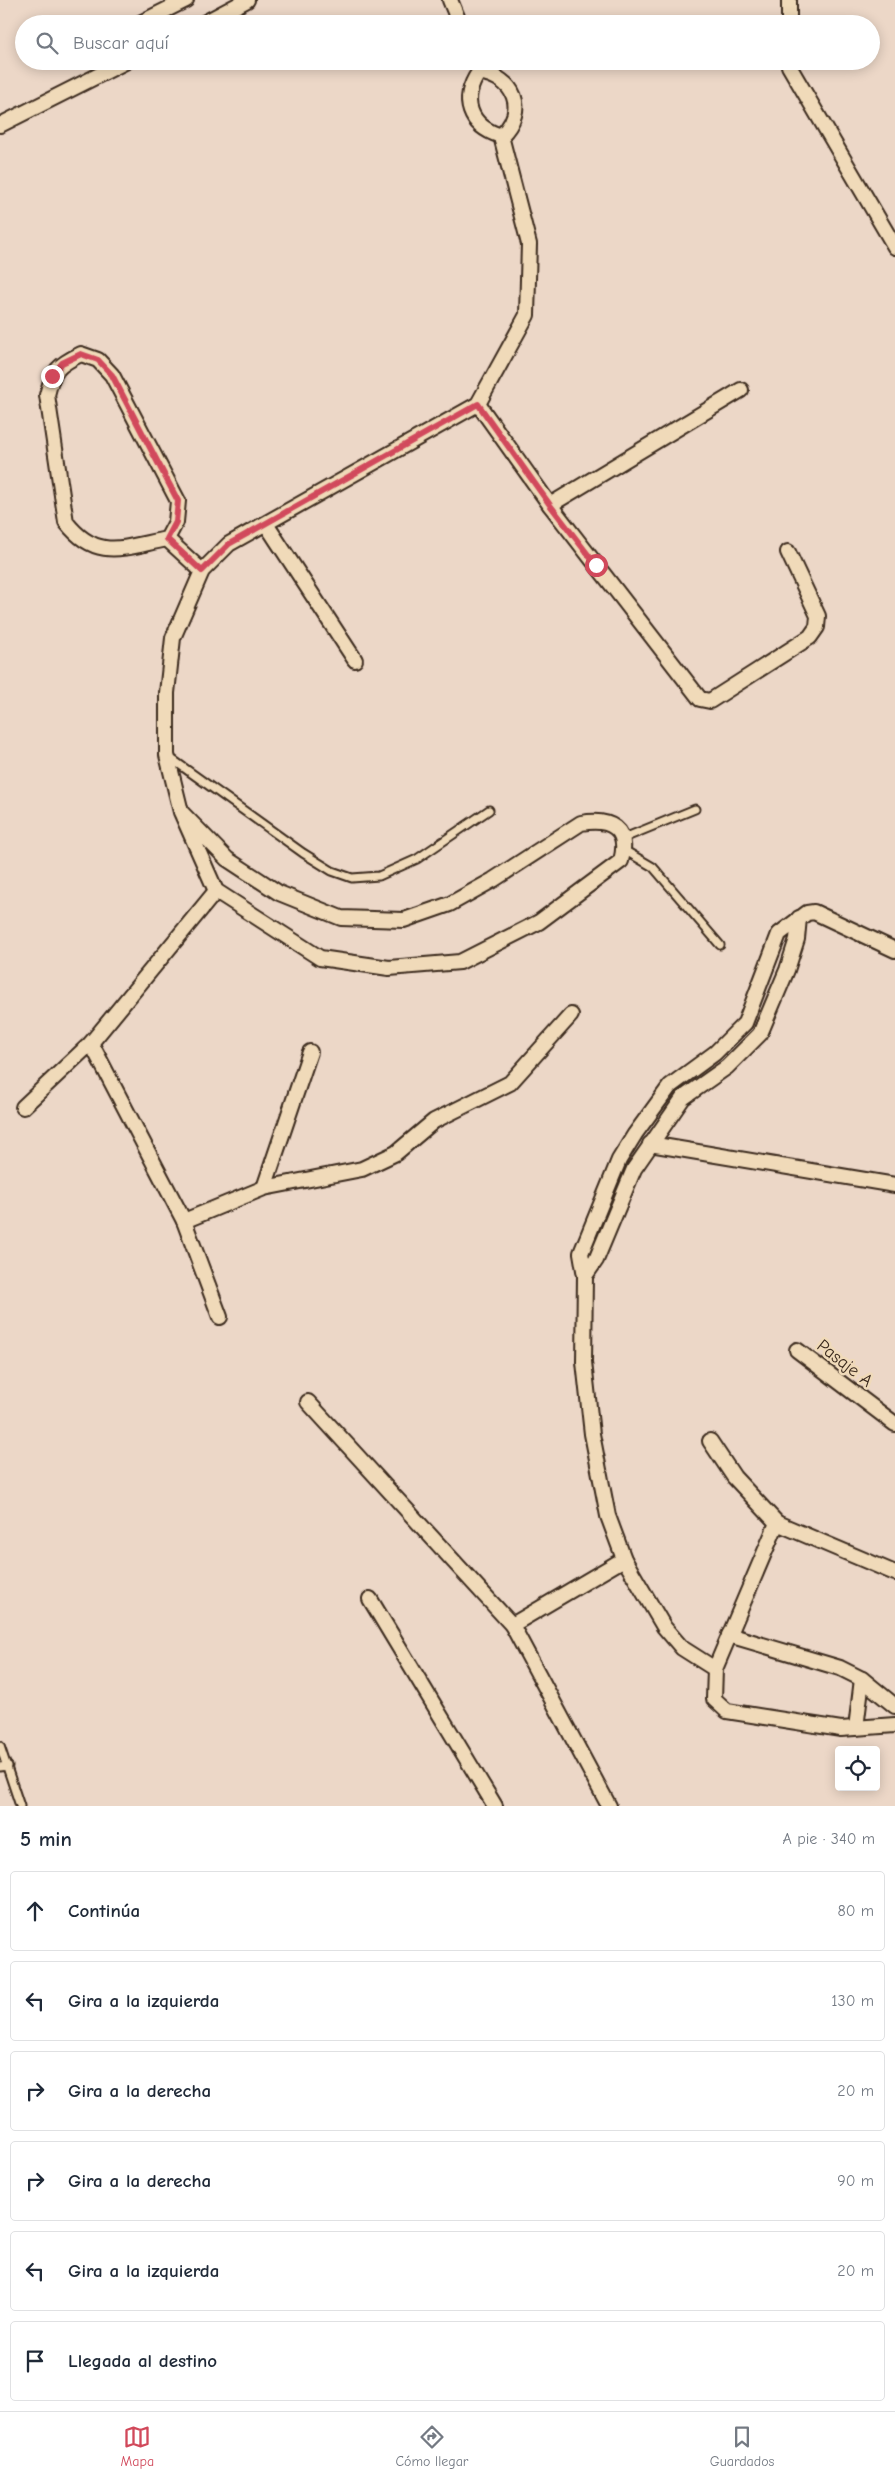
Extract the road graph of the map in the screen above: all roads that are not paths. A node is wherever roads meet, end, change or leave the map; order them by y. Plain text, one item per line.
1 (186, 0) edge
2 (247, 0) edge
3 (450, 0) edge
4 (789, 0) edge
5 (156, 15) edge
6 (219, 15) edge
7 (456, 15) edge
8 (789, 15) edge
9 (109, 70) edge
10 (476, 70) edge
11 (483, 70) edge
12 (791, 70) edge
13 (0, 125) edge
14 (501, 136) junction
15 (895, 246) edge
16 (741, 390) dead end
17 (478, 404) junction
18 (550, 505) junction
19 (266, 524) junction
20 (167, 539) junction
21 (788, 552) dead end
22 (202, 571) junction
23 (355, 660) dead end
24 (167, 755) junction
25 (695, 809) dead end
26 (488, 810) dead end
27 (181, 812) junction
28 (624, 844) junction
29 (216, 890) junction
30 (799, 918) junction
31 (720, 945) dead end
32 (895, 950) edge
33 (571, 1015) dead end
34 (90, 1044) junction
35 (310, 1052) dead end
36 (24, 1107) dead end
37 (650, 1144) junction
38 (895, 1185) edge
39 (264, 1188) junction
40 (184, 1221) junction
41 (585, 1276) junction
42 (220, 1317) dead end
43 (797, 1350) dead end
44 (308, 1402) dead end
45 (895, 1424) edge
46 (710, 1441) dead end
47 (777, 1523) junction
48 (624, 1559) junction
49 (895, 1574) edge
50 (370, 1599) dead end
51 (512, 1626) junction
52 (729, 1635) junction
53 (715, 1669) junction
54 (862, 1679) junction
55 (895, 1706) edge
56 (895, 1725) edge
57 (856, 1728) junction
58 (0, 1746) edge
59 (4, 1766) edge
60 (20, 1806) edge
61 (495, 1806) edge
62 (609, 1806) edge

1 - 5 street
2 - 6 street
3 - 7 street
4 - 8 street
9 - 13 street
10 - 14 street
11 - 14 street
12 - 15 street
14 - 17 street
16 - 18 street
17 - 18 street
17 - 19 street
18 - 21 street
19 - 22 street
19 - 23 street
20 - 20 street
20 - 22 street
22 - 24 street
24 - 26 lane
24 - 27 street
25 - 28 lane
27 - 28 street
27 - 29 street
28 - 29 street
28 - 31 lane
29 - 34 street
30 - 32 street
30 - 37 street
30 - 41 street
33 - 39 street
34 - 36 street
34 - 40 street
35 - 39 street
37 - 38 street
37 - 41 street
39 - 40 street
40 - 42 street
41 - 48 street
43 - 45 street, Pasaje A
44 - 51 street
46 - 47 street
47 - 49 street
47 - 52 street
48 - 51 street
48 - 53 street
50 - 61 street
51 - 62 street
52 - 53 street
52 - 54 street
53 - 57 street
54 - 55 street
54 - 57 street
56 - 57 street
58 - 59 lane
59 - 60 lane

